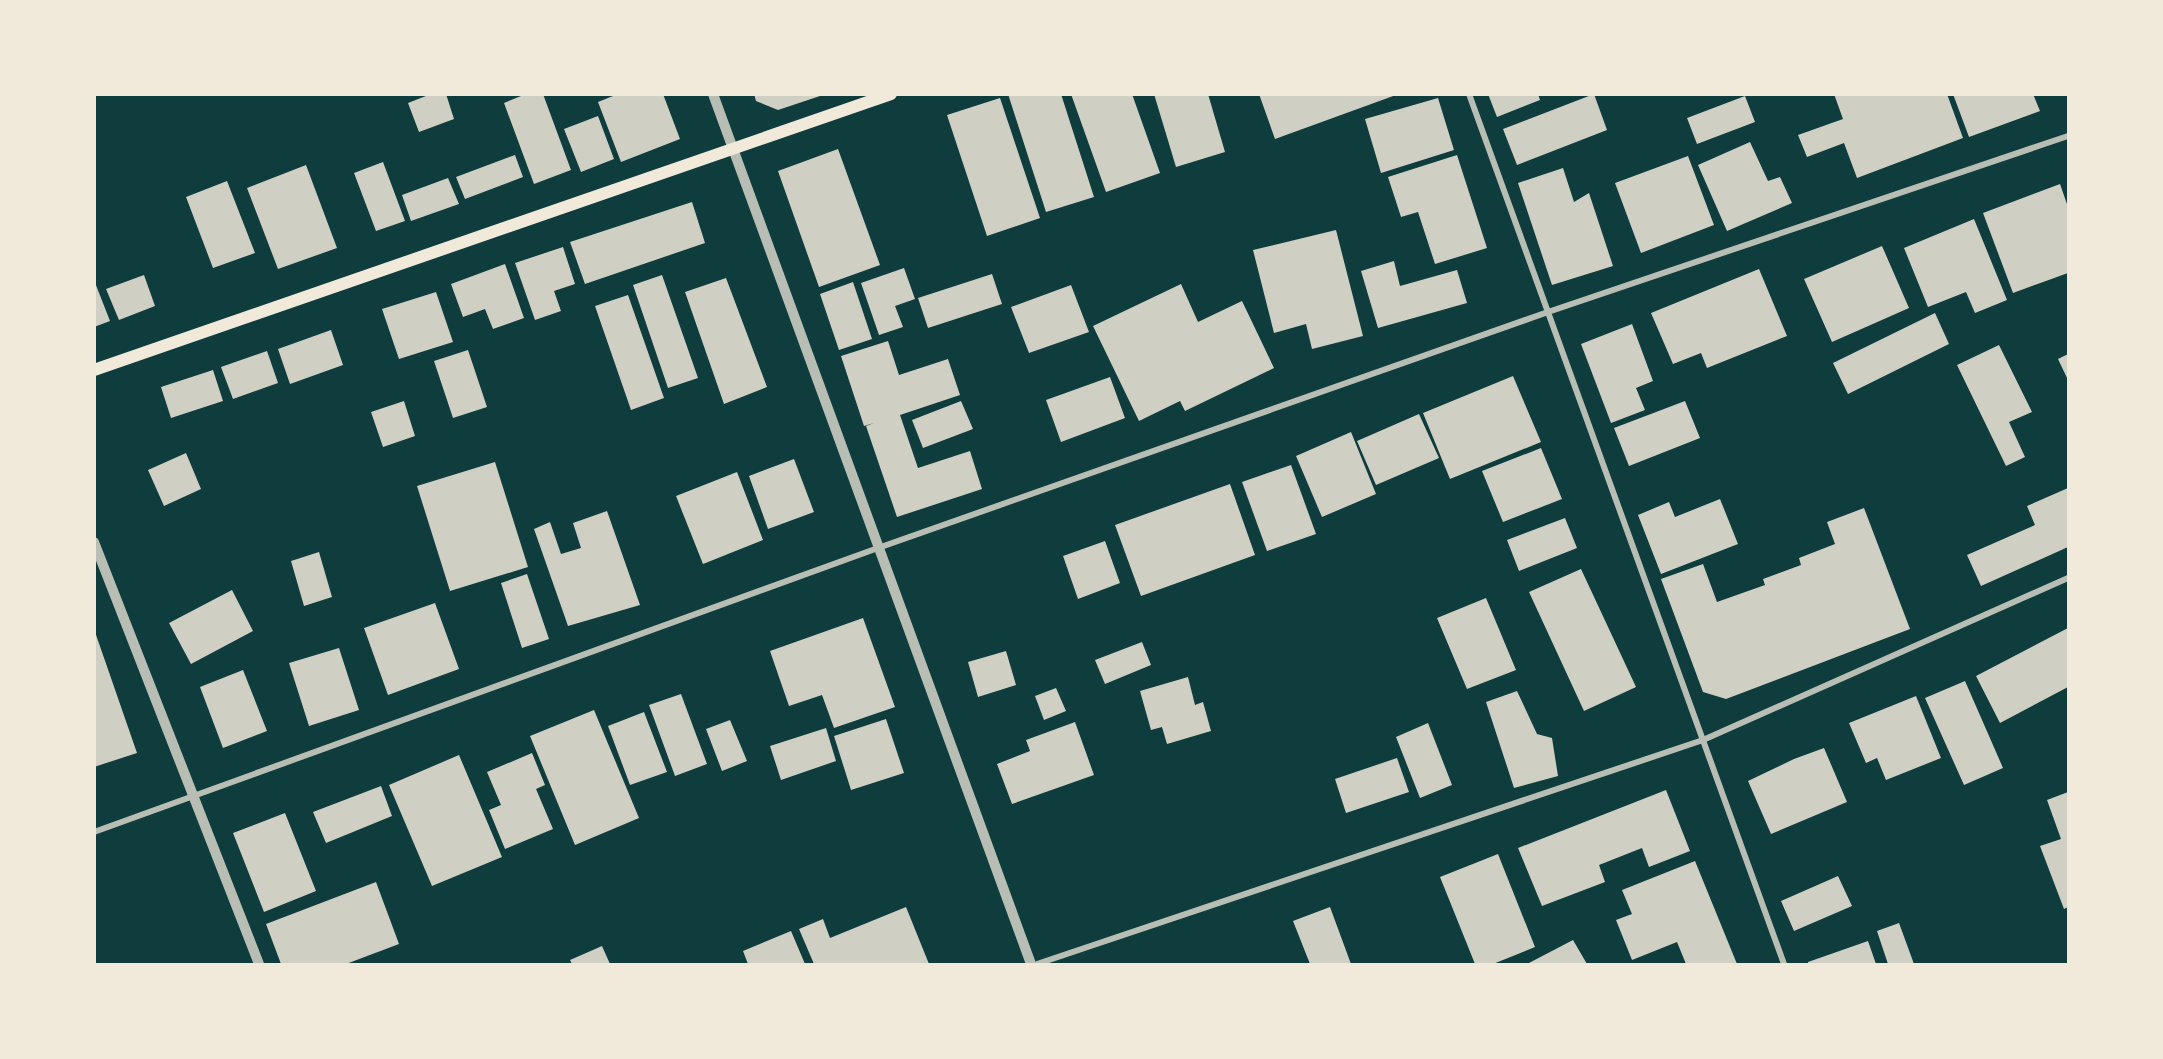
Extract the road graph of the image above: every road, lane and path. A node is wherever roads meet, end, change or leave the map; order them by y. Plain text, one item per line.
1 (712, 94) edge
2 (891, 94) edge
3 (1469, 94) edge
4 (2068, 136) edge
5 (732, 148) junction
6 (1548, 312) junction
7 (94, 370) edge
8 (94, 542) edge
9 (878, 548) junction
10 (2068, 578) edge
11 (1703, 740) junction
12 (193, 795) junction
13 (94, 832) edge
14 (259, 964) edge
15 (1031, 964) edge
16 (1037, 964) edge
17 (1784, 964) edge

1 - 5 street
2 - 5 main road
3 - 6 street
4 - 6 street
5 - 7 main road
5 - 9 street
6 - 9 street
6 - 11 street
8 - 12 street
9 - 12 street
9 - 15 street
10 - 11 street
11 - 16 street
11 - 17 street
12 - 13 street
12 - 14 street

